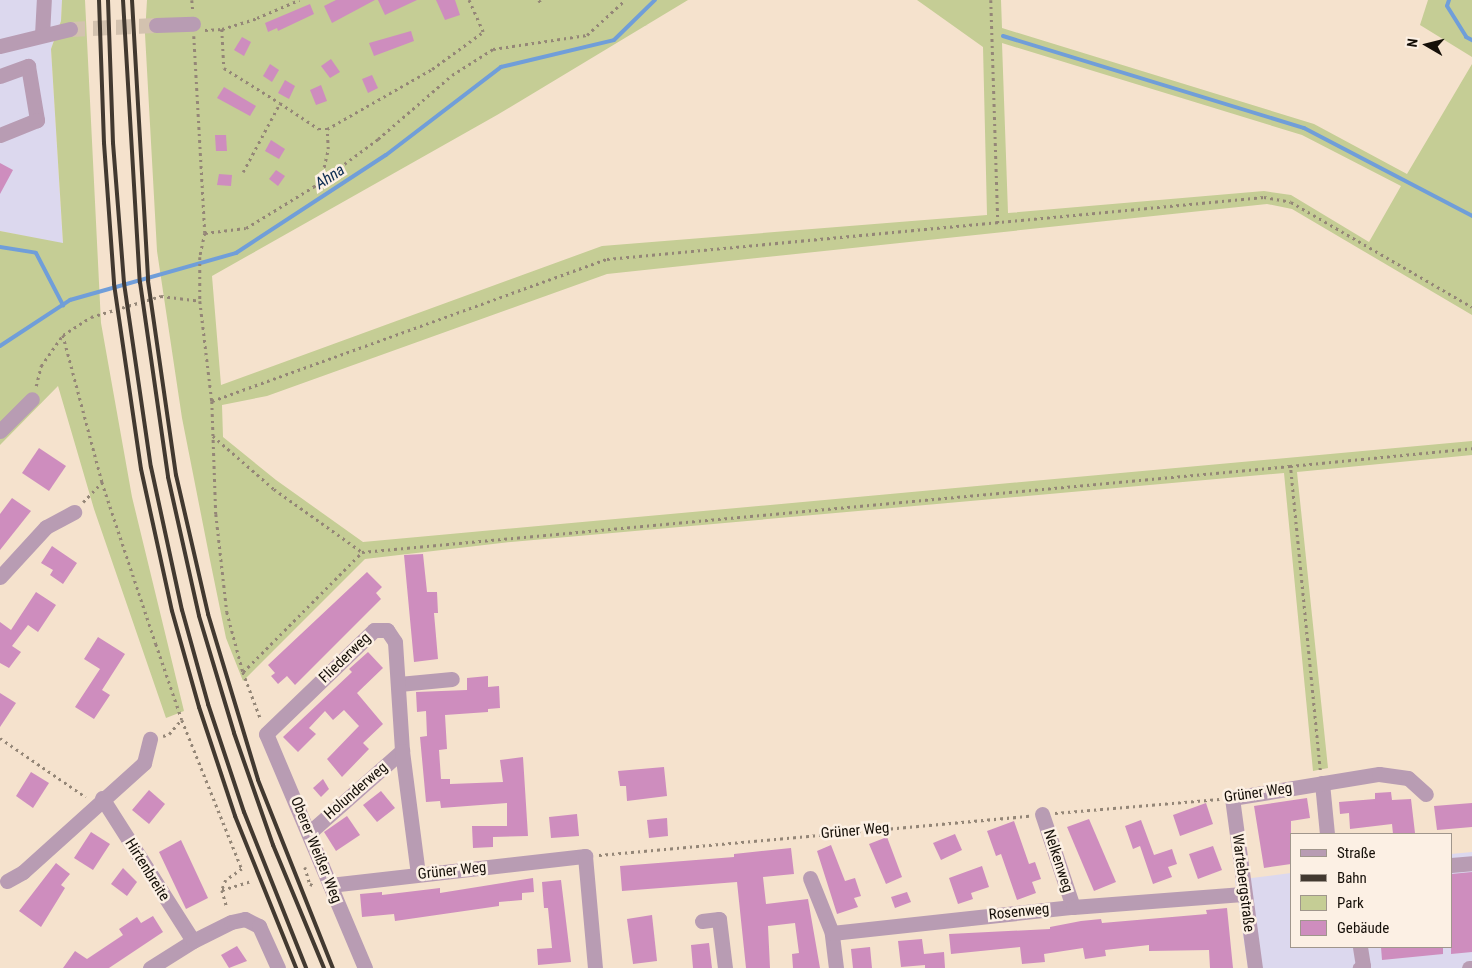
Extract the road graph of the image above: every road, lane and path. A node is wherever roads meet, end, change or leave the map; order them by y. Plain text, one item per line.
1 (44, 0) edge
2 (299, 0) edge
3 (469, 0) edge
4 (539, 0) edge
5 (625, 0) edge
6 (991, 0) edge
7 (541, 4) dead end
8 (193, 24) joint
9 (156, 26) tunnel mouth
10 (70, 29) tunnel mouth
11 (222, 29) junction
12 (208, 30) dead end
13 (42, 35) junction
14 (0, 46) edge
15 (0, 76) edge
16 (280, 103) junction
17 (327, 129) junction
18 (0, 135) edge
19 (243, 172) dead end
20 (321, 181) junction
21 (998, 223) junction
22 (206, 233) junction
23 (200, 301) junction
24 (1472, 307) edge
25 (63, 334) junction
26 (32, 400) joint
27 (212, 401) junction
28 (0, 431) edge
29 (213, 436) junction
30 (1472, 448) edge
31 (1290, 466) junction
32 (102, 482) junction
33 (74, 512) joint
34 (362, 552) junction
35 (0, 577) edge
36 (243, 672) junction
37 (452, 679) dead end
38 (399, 684) junction
39 (182, 720) junction
40 (266, 734) junction
41 (0, 738) edge
42 (150, 739) joint
43 (402, 751) junction
44 (1322, 783) junction
45 (1426, 794) dead end
46 (1232, 798) junction
47 (99, 801) junction
48 (1042, 814) junction
49 (310, 832) junction
50 (1327, 833) edge
51 (585, 856) junction
52 (1472, 863) edge
53 (1452, 865) edge
54 (305, 867) dead end
55 (418, 874) junction
56 (810, 878) dead end
57 (252, 881) dead end
58 (7, 882) dead end
59 (310, 884) dead end
60 (330, 885) junction
61 (222, 890) junction
62 (1243, 894) junction
63 (1073, 907) junction
64 (702, 921) dead end
65 (231, 922) junction
66 (832, 933) junction
67 (192, 941) junction
68 (1360, 948) edge
69 (1363, 967) edge
70 (150, 968) edge
71 (278, 968) edge
72 (365, 968) edge
73 (595, 968) edge
74 (725, 968) edge
75 (836, 968) edge
76 (1255, 968) edge

1 - 13 street
2 - 11 path
3 - 17 path
4 - 7 path
5 - 20 path
6 - 21 path
8 - 9 street
8 - 22 path
10 - 13 street
11 - 12 path
11 - 16 path
13 - 14 street
15 - 18 street
16 - 17 path
16 - 19 path
17 - 20 path
20 - 22 path
21 - 24 path
21 - 27 path
22 - 23 path
23 - 25 path
23 - 27 path
25 - 26 path
25 - 32 path
26 - 28 street
27 - 29 path
29 - 34 path
29 - 36 path
30 - 31 path
31 - 34 path
31 - 44 path
32 - 33 path
32 - 39 path
33 - 35 street
34 - 36 path
36 - 40 path
37 - 38 street
38 - 40 street, Fliederweg
38 - 43 street, Fliederweg
39 - 42 path
39 - 61 path
40 - 49 street, Oberer Weißer Weg
41 - 47 path
42 - 47 street
43 - 49 street, Holunderweg
43 - 55 street, Fliederweg
44 - 45 street, Grüner Weg
44 - 46 street, Grüner Weg
44 - 50 street
46 - 48 path, Grüner Weg
46 - 62 street, Wartebergstraße
47 - 58 street
47 - 67 street, Hirtenbreite
48 - 51 path, Grüner Weg
48 - 63 street, Nelkenweg
49 - 60 street, Oberer Weißer Weg
51 - 55 street, Grüner Weg
51 - 73 street
52 - 53 street
54 - 59 path
55 - 60 street, Grüner Weg
56 - 66 street
57 - 61 path
60 - 72 street, Oberer Weißer Weg
61 - 65 path
62 - 63 street, Rosenweg
62 - 76 street, Wartebergstraße
63 - 66 street, Rosenweg
64 - 74 street
65 - 67 street
65 - 71 street
66 - 75 street
67 - 70 street
68 - 69 street

